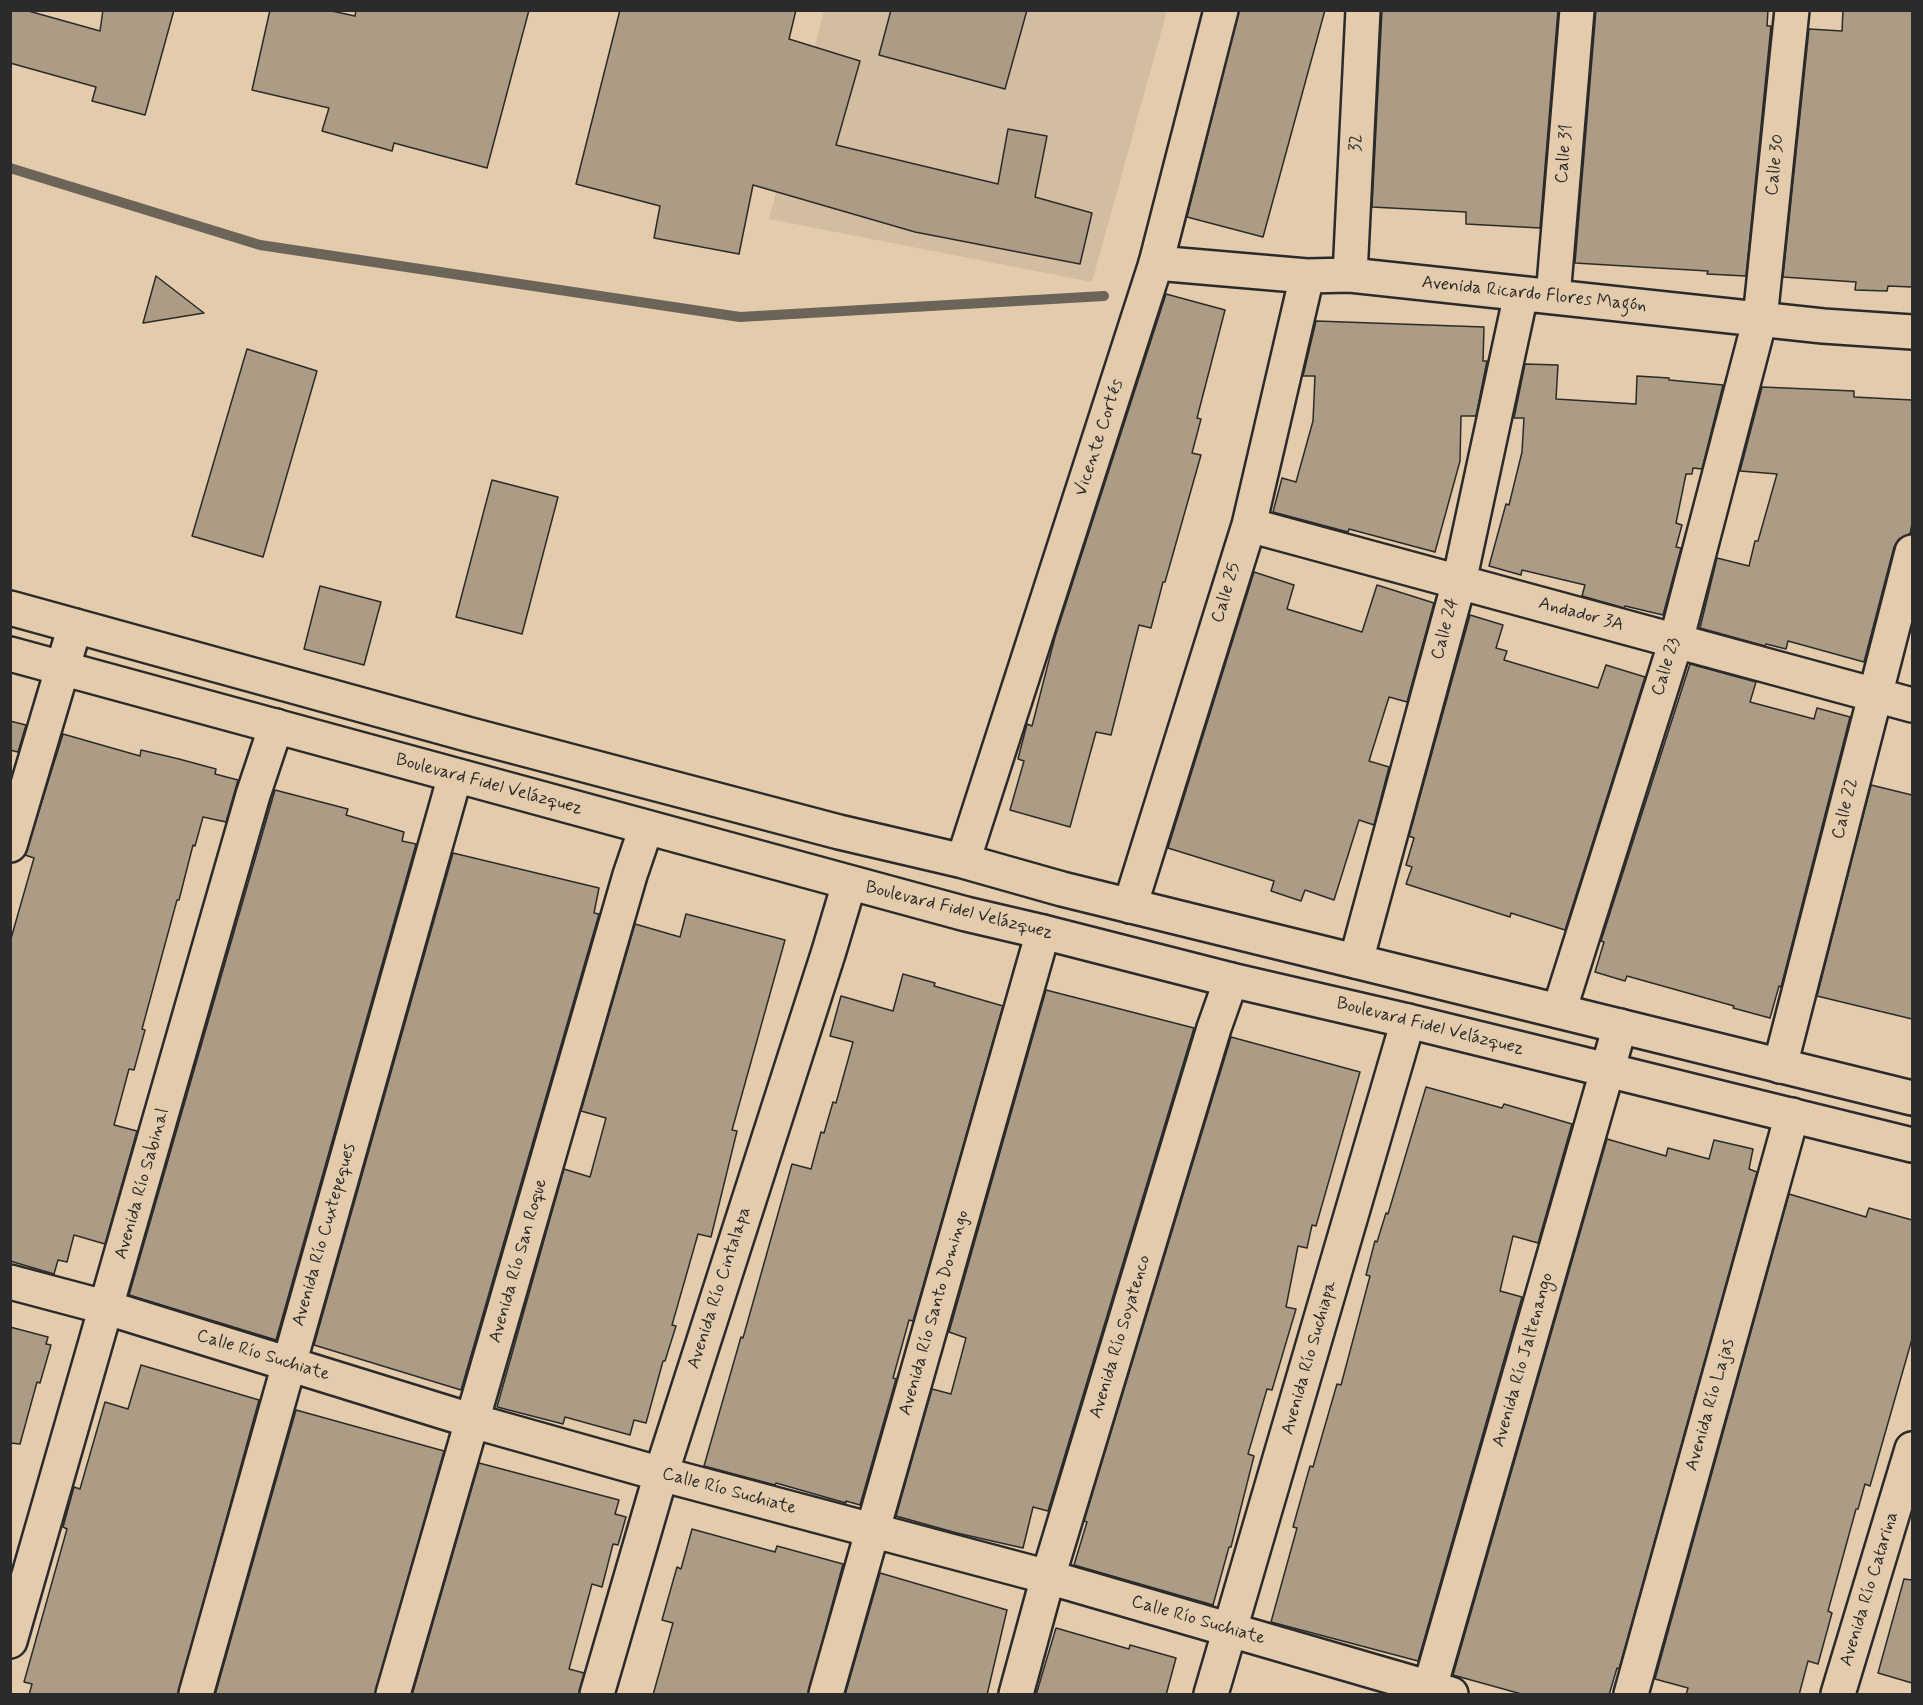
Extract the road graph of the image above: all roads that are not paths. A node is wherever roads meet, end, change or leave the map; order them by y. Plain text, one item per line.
1 (1221, 10) edge
2 (1363, 10) edge
3 (1576, 10) edge
4 (1792, 10) edge
5 (1156, 263) junction
6 (1350, 275) junction
7 (1307, 276) junction
8 (1521, 294) junction
9 (1553, 297) junction
10 (1760, 319) junction
11 (1912, 332) edge
12 (1249, 525) junction
13 (1912, 552) edge
14 (1459, 582) junction
15 (10, 608) edge
16 (75, 626) junction
17 (1676, 641) junction
18 (10, 654) edge
19 (61, 668) junction
20 (1875, 695) junction
21 (1912, 705) edge
22 (276, 726) junction
23 (455, 776) junction
24 (646, 828) junction
25 (10, 845) edge
26 (963, 861) junction
27 (849, 884) junction
28 (1130, 906) junction
29 (1043, 932) junction
30 (1356, 962) junction
31 (1230, 980) junction
32 (1559, 1011) junction
33 (1408, 1021) junction
34 (1620, 1026) junction
35 (1780, 1066) junction
36 (1608, 1071) junction
37 (1912, 1098) edge
38 (1792, 1115) junction
39 (1912, 1145) edge
40 (10, 1282) edge
41 (108, 1308) junction
42 (289, 1363) junction
43 (473, 1421) junction
44 (1912, 1449) edge
45 (661, 1474) junction
46 (874, 1531) junction
47 (1048, 1577) junction
48 (1229, 1630) junction
49 (10, 1641) edge
50 (1436, 1693) edge
51 (196, 1695) edge
52 (393, 1695) edge
53 (597, 1695) edge
54 (826, 1695) edge
55 (1016, 1695) edge
56 (1211, 1695) edge
57 (1631, 1695) edge
58 (1838, 1695) edge

1 - 5 street, Vicente Cortés
2 - 6 street, 32
3 - 9 street, Calle 31
4 - 10 street, Calle 30
5 - 7 street, Avenida Ricardo Flores Magón
5 - 26 street, Vicente Cortés
6 - 7 street, Avenida Ricardo Flores Magón
6 - 8 street, Avenida Ricardo Flores Magón
7 - 12 street, Calle 25
8 - 9 street, Avenida Ricardo Flores Magón
8 - 14 street, Calle 24
9 - 10 street, Avenida Ricardo Flores Magón
10 - 11 street, Avenida Ricardo Flores Magón
10 - 17 street, Calle 23
12 - 14 street, Andador 3A
12 - 28 street, Calle 25
13 - 20 street, Calle 22
14 - 17 street, Andador 3A
14 - 30 street, Calle 24
15 - 16 street
16 - 19 street
16 - 26 street
17 - 20 street, Andador 3A
17 - 32 street, Calle 23
18 - 19 street, Boulevard Fidel Velázquez
19 - 22 street, Boulevard Fidel Velázquez
19 - 25 street
20 - 21 street, Andador 3A
20 - 35 street, Calle 22
22 - 23 street, Boulevard Fidel Velázquez
22 - 41 street, Avenida Río Sabinal
23 - 24 street, Boulevard Fidel Velázquez
23 - 42 street, Avenida Río Cuxtepeques
24 - 27 street, Boulevard Fidel Velázquez
24 - 43 street, Avenida Río San Roque
26 - 28 street
27 - 29 street, Boulevard Fidel Velázquez
27 - 45 street, Avenida Río Cintalapa
28 - 30 street
29 - 31 street, Boulevard Fidel Velázquez
29 - 46 street, Avenida Río Santo Domingo
30 - 32 street
31 - 33 street, Boulevard Fidel Velázquez
31 - 47 street, Avenida Río Soyatenco
32 - 34 street
33 - 36 street, Boulevard Fidel Velázquez
33 - 48 street, Avenida Río Suchiapa
34 - 35 street
34 - 36 street, Avenida Río Jaltenango
35 - 37 street
36 - 38 street, Boulevard Fidel Velázquez
36 - 50 street, Avenida Río Jaltenango
38 - 39 street, Boulevard Fidel Velázquez
38 - 57 street, Avenida Río Lajas
40 - 41 street, Calle Río Suchiate
41 - 42 street, Calle Río Suchiate
41 - 49 street, Avenida Río Sabinal
42 - 43 street, Calle Río Suchiate
42 - 51 street, Avenida Río Cuxtepeques
43 - 45 street, Calle Río Suchiate
43 - 52 street, Avenida Río San Roque
44 - 58 street, Avenida Río Catarina
45 - 46 street, Calle Río Suchiate
45 - 53 street, Avenida Río Cintalapa
46 - 47 street, Calle Río Suchiate
46 - 54 street, Avenida Río Santo Domingo
47 - 48 street, Calle Río Suchiate
47 - 55 street, Avenida Río Soyatenco
48 - 50 street, Calle Río Suchiate
48 - 56 street, Avenida Río Suchiapa

